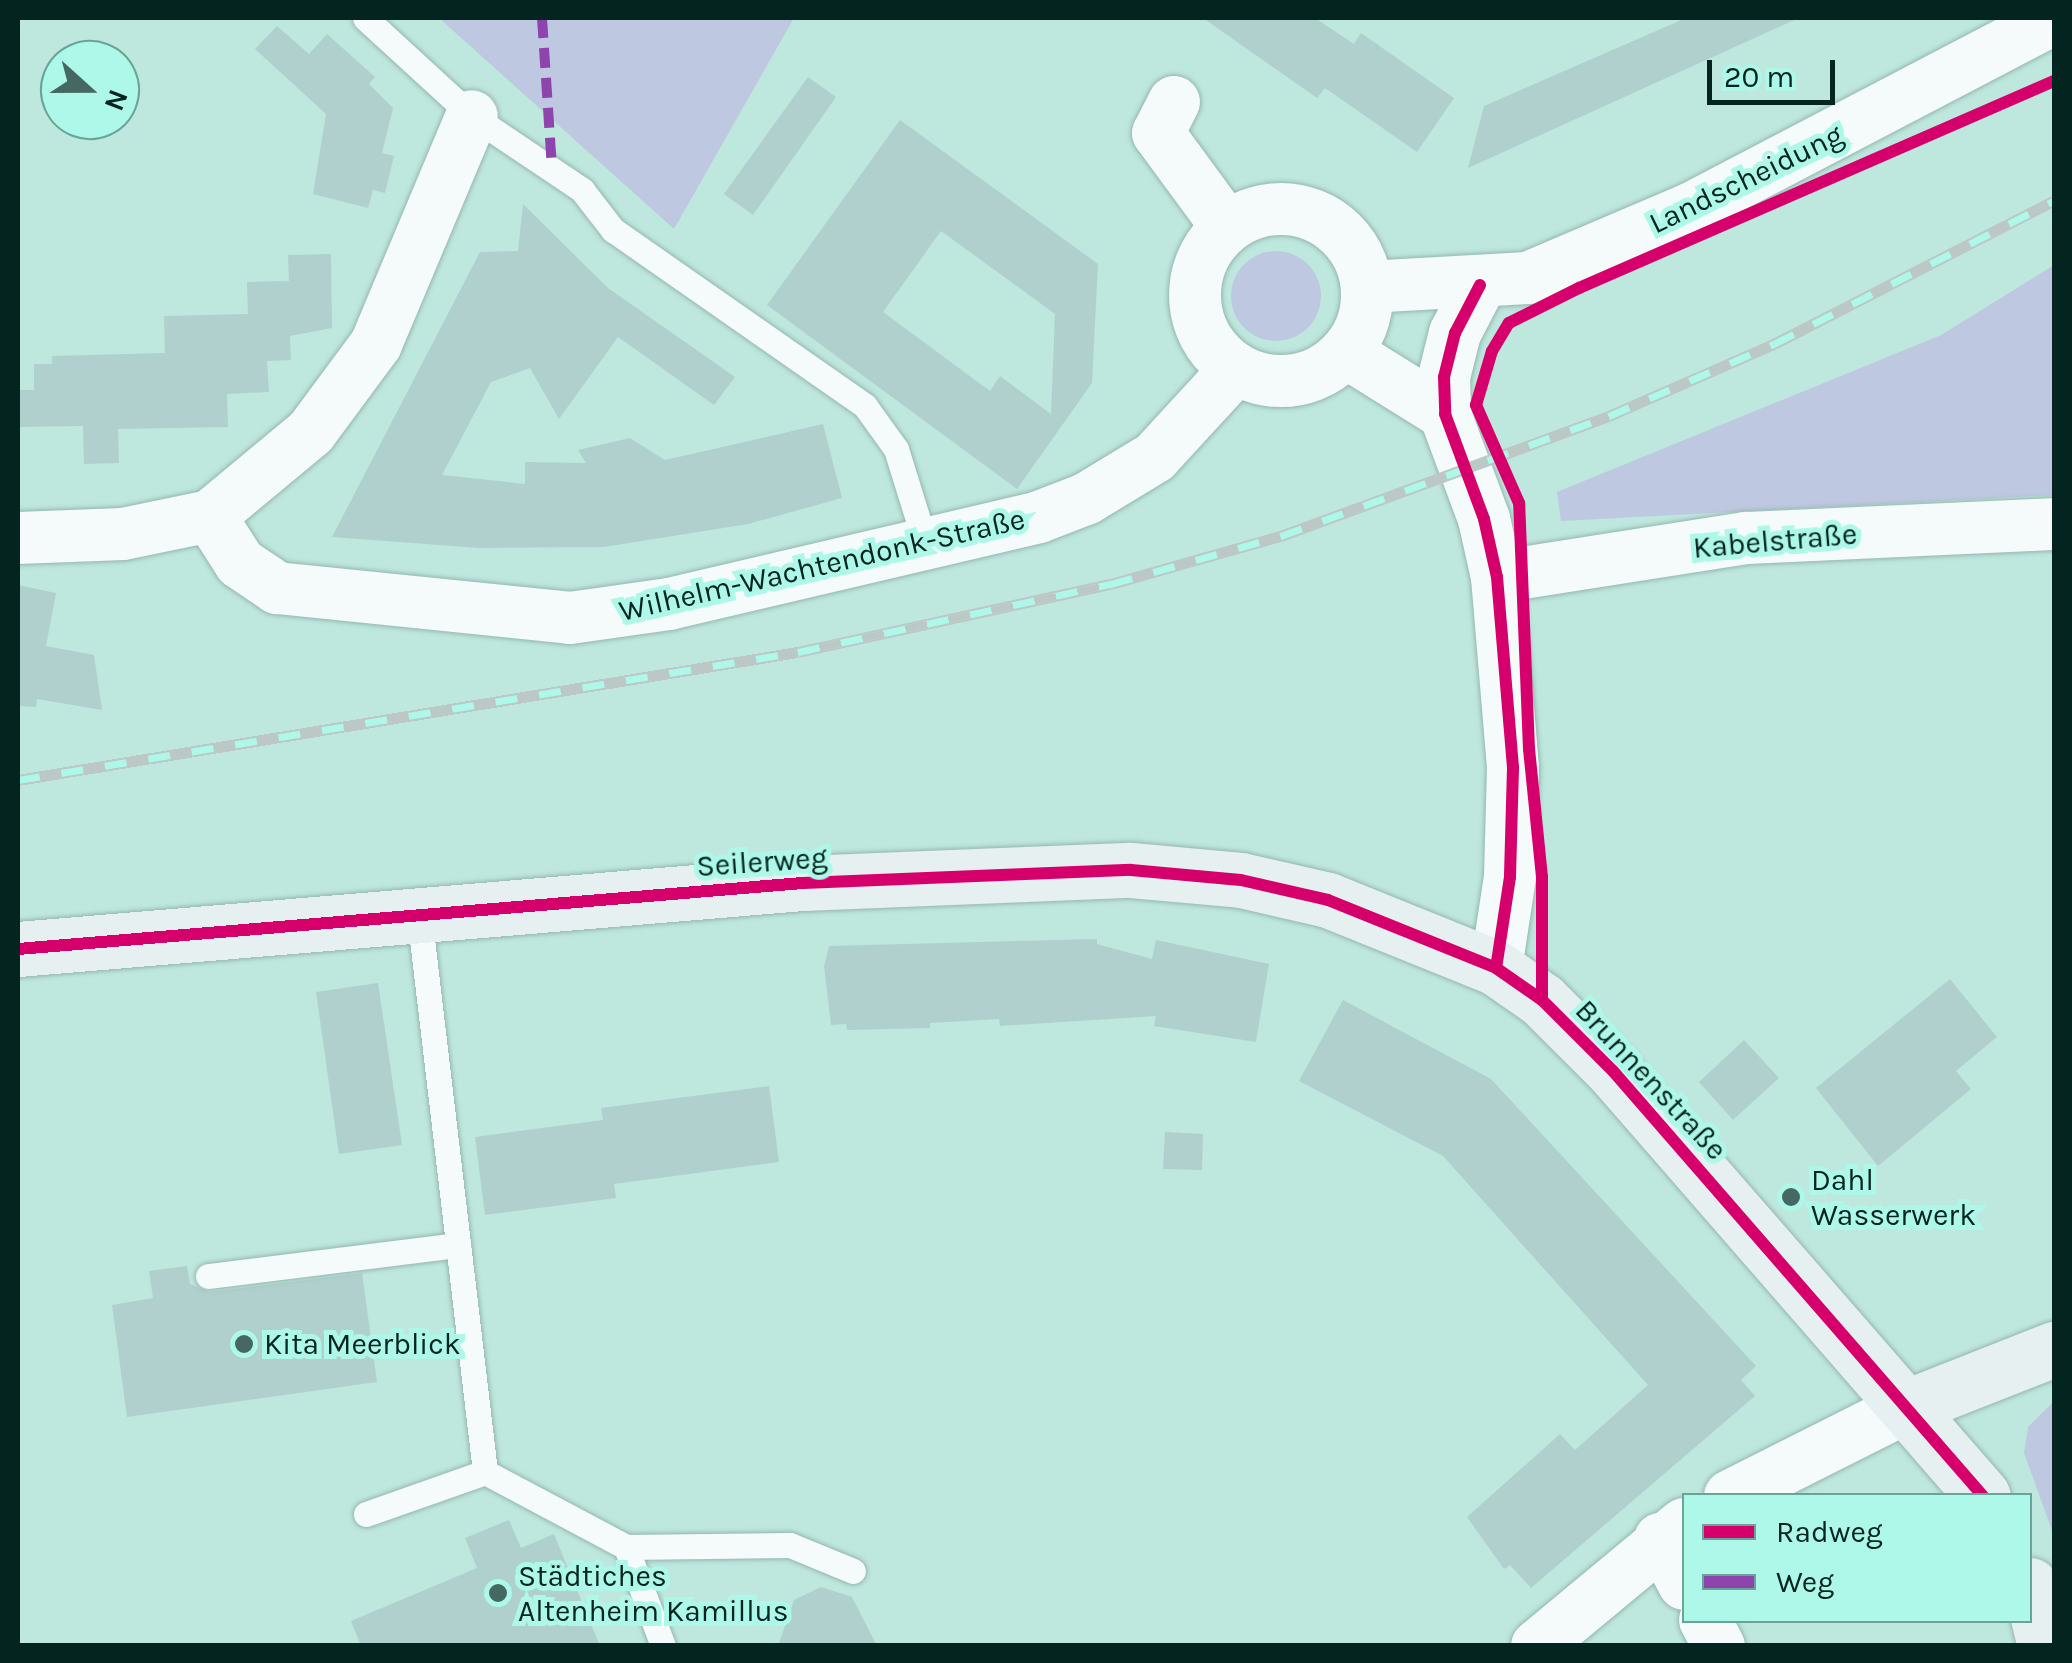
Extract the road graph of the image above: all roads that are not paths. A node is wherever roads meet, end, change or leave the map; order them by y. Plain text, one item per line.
1 (365, 18) edge
2 (2054, 20) edge
3 (1174, 102) dead end
4 (472, 116) junction
5 (1226, 227) junction
6 (1480, 285) junction
7 (1366, 287) junction
8 (1347, 354) junction
9 (1236, 369) junction
10 (1445, 414) junction
11 (210, 516) junction
12 (2054, 524) edge
13 (18, 538) edge
14 (925, 542) junction
15 (1497, 578) junction
16 (419, 914) junction
17 (18, 949) edge
18 (1496, 968) junction
19 (458, 1245) junction
20 (208, 1276) dead end
21 (2054, 1349) edge
22 (1909, 1406) junction
23 (485, 1472) junction
24 (1736, 1493) edge
25 (1981, 1493) edge
26 (366, 1514) dead end
27 (626, 1547) junction
28 (1676, 1549) edge
29 (853, 1571) dead end
30 (2032, 1593) edge
31 (1706, 1623) edge
32 (663, 1646) edge
33 (1537, 1646) edge
34 (1718, 1646) edge
35 (2045, 1646) edge

1 - 4 lane
2 - 6 street, Landscheidung
3 - 5 street
4 - 11 street
4 - 14 lane
5 - 7 street
5 - 9 street
6 - 7 street, Landscheidung
6 - 10 street
7 - 8 street
8 - 9 street
8 - 10 street
9 - 14 street, Wilhelm-Wachtendonk-Straße
10 - 15 street
11 - 13 street
11 - 14 street, Wilhelm-Wachtendonk-Straße
12 - 15 street, Kabelstraße
15 - 18 street
16 - 17 street, Seilerweg
16 - 18 street, Seilerweg
16 - 19 lane
18 - 22 street, Brunnenstraße
19 - 20 lane
19 - 23 lane
21 - 22 street
22 - 24 street
22 - 25 street, Brunnenstraße
23 - 26 lane
23 - 27 lane
27 - 29 lane
27 - 32 lane
28 - 33 street
30 - 35 street
31 - 34 street

